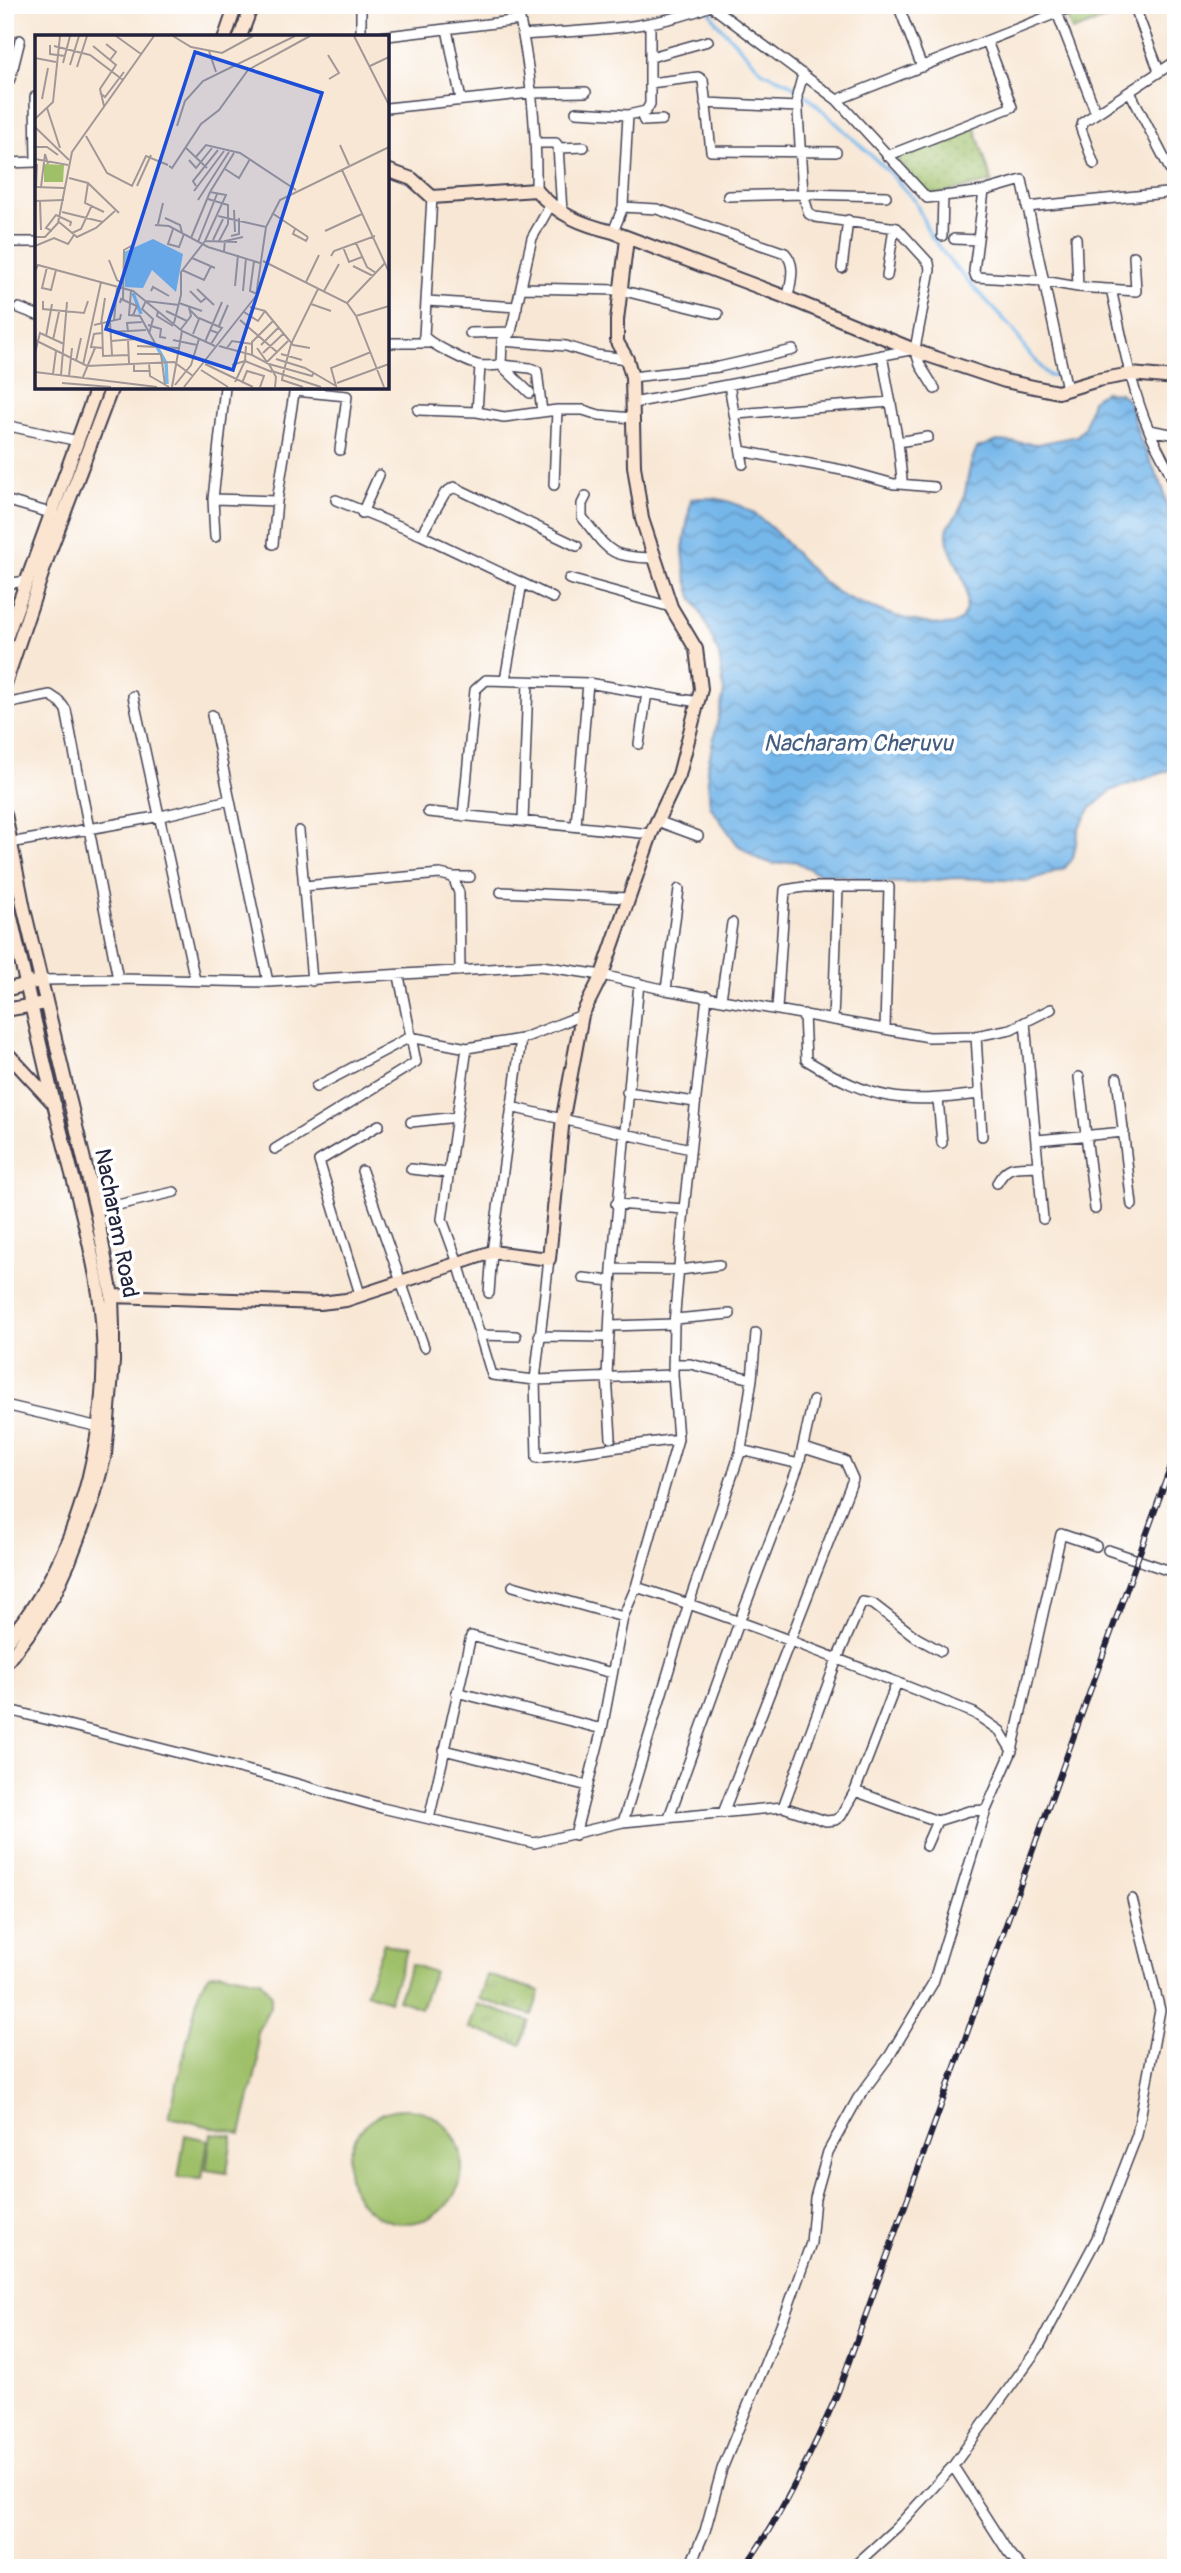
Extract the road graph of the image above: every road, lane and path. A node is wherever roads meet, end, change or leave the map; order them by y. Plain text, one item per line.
1 (236, 5) edge
2 (252, 5) edge
3 (361, 5) edge
4 (517, 5) edge
5 (898, 5) edge
6 (1077, 5) edge
7 (1134, 5) edge
8 (712, 6) edge
9 (1055, 9) edge
10 (520, 20) junction
11 (650, 24) junction
12 (447, 29) junction
13 (226, 35) edge
14 (241, 35) edge
15 (361, 35) edge
16 (523, 35) junction
17 (388, 36) edge
18 (20, 40) dead end
19 (708, 41) dead end
20 (987, 41) junction
21 (651, 57) junction
22 (1176, 62) edge
23 (922, 67) junction
24 (1159, 71) junction
25 (803, 74) junction
26 (5, 82) edge
27 (650, 83) junction
28 (586, 92) dead end
29 (531, 93) junction
30 (1130, 93) junction
31 (461, 100) junction
32 (837, 100) junction
33 (705, 103) junction
34 (798, 107) junction
35 (388, 108) edge
36 (576, 112) dead end
37 (1096, 113) junction
38 (640, 114) junction
39 (628, 115) junction
40 (662, 120) dead end
41 (537, 143) junction
42 (584, 147) dead end
43 (559, 148) junction
44 (802, 152) junction
45 (836, 152) dead end
46 (887, 156) junction
47 (35, 162) edge
48 (5, 163) edge
49 (1094, 164) dead end
50 (388, 170) edge
51 (1176, 181) edge
52 (536, 190) junction
53 (984, 191) junction
54 (1176, 192) edge
55 (803, 194) junction
56 (728, 196) dead end
57 (886, 196) dead end
58 (943, 196) junction
59 (432, 197) junction
60 (623, 207) junction
61 (1027, 207) junction
62 (556, 209) junction
63 (848, 220) junction
64 (894, 227) junction
65 (613, 232) junction
66 (942, 236) dead end
67 (627, 239) junction
68 (954, 239) dead end
69 (1076, 239) dead end
70 (978, 240) junction
71 (5, 242) edge
72 (35, 242) edge
73 (1134, 256) dead end
74 (842, 268) dead end
75 (887, 276) dead end
76 (1043, 281) junction
77 (1078, 287) junction
78 (522, 288) junction
79 (1111, 289) junction
80 (620, 290) junction
81 (788, 298) junction
82 (427, 301) junction
83 (517, 307) junction
84 (19, 308) dead end
85 (35, 314) edge
86 (718, 314) dead end
87 (511, 332) junction
88 (470, 333) dead end
89 (502, 341) junction
90 (388, 342) edge
91 (428, 343) junction
92 (915, 349) junction
93 (793, 350) dead end
94 (882, 355) junction
95 (627, 359) junction
96 (501, 365) junction
97 (480, 366) junction
98 (1131, 374) junction
99 (632, 377) junction
100 (1176, 378) edge
101 (729, 385) junction
102 (97, 388) edge
103 (113, 388) edge
104 (225, 388) edge
105 (295, 389) edge
106 (935, 389) dead end
107 (1067, 389) junction
108 (530, 393) dead end
109 (891, 402) junction
110 (633, 403) junction
111 (418, 410) dead end
112 (557, 410) junction
113 (477, 412) junction
114 (542, 412) junction
115 (736, 414) junction
116 (632, 418) junction
117 (5, 425) edge
118 (1149, 430) junction
119 (1176, 435) edge
120 (928, 437) dead end
121 (78, 441) junction
122 (898, 442) junction
123 (340, 450) dead end
124 (741, 451) junction
125 (743, 464) dead end
126 (379, 475) dead end
127 (899, 484) junction
128 (554, 485) dead end
129 (934, 486) dead end
130 (1176, 489) edge
131 (586, 496) dead end
132 (213, 499) junction
133 (5, 500) edge
134 (336, 500) dead end
135 (278, 501) junction
136 (362, 513) junction
137 (57, 515) junction
138 (421, 536) junction
139 (215, 537) dead end
140 (273, 544) dead end
141 (578, 546) dead end
142 (653, 558) junction
143 (569, 579) dead end
144 (26, 581) junction
145 (522, 583) junction
146 (5, 584) edge
147 (554, 598) dead end
148 (671, 607) junction
149 (5, 641) edge
150 (505, 680) junction
151 (528, 682) junction
152 (588, 683) junction
153 (5, 684) edge
154 (647, 693) junction
155 (133, 696) dead end
156 (698, 702) junction
157 (5, 704) edge
158 (212, 715) dead end
159 (639, 744) dead end
160 (229, 800) junction
161 (428, 812) dead end
162 (5, 814) edge
163 (161, 816) junction
164 (463, 816) junction
165 (523, 821) junction
166 (657, 821) junction
167 (576, 825) junction
168 (90, 828) junction
169 (299, 831) dead end
170 (651, 834) junction
171 (698, 836) dead end
172 (10, 843) junction
173 (453, 877) junction
174 (470, 877) dead end
175 (304, 886) junction
176 (838, 887) junction
177 (679, 889) dead end
178 (5, 890) edge
179 (501, 892) dead end
180 (628, 898) junction
181 (732, 923) dead end
182 (460, 971) junction
183 (602, 975) junction
184 (399, 976) junction
185 (118, 979) junction
186 (42, 980) junction
187 (195, 980) junction
188 (312, 981) junction
189 (268, 982) junction
190 (28, 983) junction
191 (639, 983) junction
192 (5, 990) edge
193 (666, 990) junction
194 (707, 996) junction
195 (721, 999) junction
196 (48, 1003) junction
197 (33, 1006) junction
198 (777, 1009) junction
199 (1051, 1009) dead end
200 (5, 1010) edge
201 (804, 1014) junction
202 (582, 1015) junction
203 (833, 1020) junction
204 (1025, 1022) junction
205 (885, 1028) junction
206 (976, 1036) junction
207 (410, 1037) junction
208 (521, 1039) junction
209 (467, 1048) junction
210 (5, 1051) edge
211 (1079, 1077) dead end
212 (1118, 1078) dead end
213 (316, 1087) dead end
214 (627, 1092) junction
215 (979, 1094) junction
216 (938, 1099) junction
217 (695, 1102) junction
218 (55, 1105) junction
219 (511, 1107) junction
220 (457, 1117) junction
221 (563, 1117) junction
222 (411, 1122) dead end
223 (379, 1125) dead end
224 (1124, 1132) junction
225 (625, 1134) junction
226 (982, 1136) dead end
227 (1086, 1136) junction
228 (1037, 1140) junction
229 (942, 1143) dead end
230 (275, 1149) dead end
231 (690, 1149) junction
232 (1039, 1166) junction
233 (411, 1169) dead end
234 (362, 1171) dead end
235 (449, 1173) junction
236 (997, 1183) dead end
237 (174, 1192) dead end
238 (616, 1204) junction
239 (1132, 1205) dead end
240 (684, 1209) junction
241 (1095, 1209) dead end
242 (96, 1210) junction
243 (1043, 1219) dead end
244 (492, 1252) junction
245 (549, 1259) junction
246 (458, 1263) junction
247 (719, 1265) dead end
248 (612, 1269) junction
249 (680, 1270) junction
250 (583, 1278) dead end
251 (611, 1281) junction
252 (400, 1283) junction
253 (489, 1293) dead end
254 (360, 1294) junction
255 (113, 1296) junction
256 (730, 1314) dead end
257 (675, 1322) junction
258 (610, 1326) junction
259 (756, 1333) dead end
260 (480, 1335) junction
261 (516, 1336) dead end
262 (539, 1336) junction
263 (609, 1337) junction
264 (424, 1347) dead end
265 (673, 1364) junction
266 (673, 1375) junction
267 (607, 1376) junction
268 (752, 1379) junction
269 (535, 1380) junction
270 (813, 1401) dead end
271 (5, 1405) edge
272 (99, 1427) junction
273 (611, 1438) dead end
274 (678, 1439) junction
275 (804, 1448) junction
276 (741, 1450) junction
277 (799, 1464) junction
278 (1096, 1546) dead end
279 (1108, 1550) dead end
280 (1176, 1573) edge
281 (513, 1586) dead end
282 (636, 1587) junction
283 (689, 1603) junction
284 (623, 1617) junction
285 (740, 1620) junction
286 (789, 1642) junction
287 (5, 1643) edge
288 (941, 1651) dead end
289 (837, 1660) junction
290 (5, 1664) edge
291 (612, 1673) junction
292 (897, 1682) junction
293 (456, 1692) junction
294 (5, 1709) edge
295 (602, 1729) junction
296 (444, 1750) junction
297 (1012, 1751) junction
298 (588, 1786) junction
299 (855, 1791) junction
300 (783, 1807) junction
301 (986, 1810) junction
302 (723, 1813) junction
303 (669, 1818) junction
304 (429, 1819) junction
305 (937, 1821) junction
306 (623, 1822) junction
307 (576, 1835) junction
308 (926, 1846) dead end
309 (1132, 1899) dead end
310 (953, 2466) junction
311 (689, 2568) edge
312 (852, 2568) edge
313 (1022, 2568) edge

1 - 13 main road
2 - 14 main road
3 - 15 street
4 - 10 street
5 - 23 street
6 - 9 street
7 - 24 street
8 - 11 street
8 - 25 street
9 - 20 street
9 - 37 street
10 - 12 street
10 - 16 street
11 - 16 street
11 - 21 street
12 - 17 street
12 - 31 street
16 - 29 street
18 - 26 street
19 - 21 street
20 - 23 street
20 - 46 street
21 - 27 street
22 - 24 street
23 - 32 street
24 - 30 street
25 - 32 street
25 - 34 street
27 - 33 street
27 - 38 street
28 - 29 street
29 - 31 street
29 - 41 street
30 - 37 street
30 - 51 street
31 - 35 street
32 - 46 street
33 - 34 street
33 - 44 street
34 - 44 street
36 - 39 street
37 - 49 street
38 - 39 street
38 - 40 street
39 - 60 street
41 - 43 street
41 - 52 street
42 - 43 street
43 - 62 street
44 - 45 street
44 - 55 street
46 - 58 street
47 - 48 street
50 - 59 main road
52 - 59 main road
52 - 62 main road
53 - 58 street
53 - 61 street
53 - 70 street
54 - 61 street
55 - 56 street
55 - 57 street
55 - 63 street
58 - 66 street
59 - 82 street
60 - 65 street
60 - 81 street
61 - 76 street
62 - 65 main road
62 - 78 street
63 - 64 street
63 - 74 street
64 - 75 street
64 - 92 street
65 - 67 main road
67 - 80 main road
67 - 81 main road
68 - 70 street
69 - 77 street
70 - 76 street
71 - 72 street
73 - 79 street
76 - 77 street
76 - 107 street
77 - 79 street
78 - 80 street
78 - 83 street
79 - 98 street
80 - 86 street
80 - 95 main road
81 - 92 main road
82 - 83 street
82 - 91 street
83 - 87 street
84 - 85 street
87 - 88 street
87 - 89 street
89 - 95 street
89 - 96 street
90 - 91 street
91 - 97 street
92 - 94 street
92 - 106 street
92 - 107 main road
93 - 99 street
94 - 101 street
94 - 109 street
95 - 99 main road
96 - 97 street
96 - 108 street
96 - 114 street
97 - 113 street
98 - 100 main road
98 - 107 main road
98 - 118 street
99 - 110 main road
101 - 110 street
101 - 115 street
102 - 121 main road
103 - 137 main road
104 - 132 street
105 - 123 street
105 - 135 street
109 - 115 street
109 - 122 street
110 - 116 main road
111 - 113 street
112 - 114 street
112 - 116 street
112 - 128 street
113 - 114 street
115 - 124 street
116 - 142 main road
117 - 121 street
118 - 119 street
118 - 130 street
120 - 122 street
121 - 137 main road
122 - 127 street
124 - 125 street
124 - 127 street
126 - 136 street
127 - 129 street
131 - 142 street
132 - 135 street
132 - 139 street
133 - 137 street
134 - 136 street
135 - 140 street
136 - 138 street
137 - 144 main road
137 - 153 main road
138 - 141 street
138 - 145 street
142 - 148 main road
143 - 148 street
144 - 146 street
144 - 149 main road
145 - 147 street
145 - 150 street
148 - 156 main road
150 - 151 street
150 - 164 street
151 - 152 street
151 - 165 street
152 - 154 street
152 - 167 street
154 - 156 street
154 - 159 street
155 - 163 street
156 - 166 main road
157 - 168 street
158 - 160 street
160 - 163 street
160 - 189 street
161 - 164 street
162 - 172 main road, Nacharam Road
163 - 168 street
163 - 187 street
164 - 165 street
165 - 167 street
166 - 170 main road
166 - 171 street
167 - 170 street
168 - 172 street
168 - 185 street
169 - 175 street
170 - 180 main road
172 - 186 main road, Nacharam Road
173 - 174 street
173 - 175 street
173 - 182 street
175 - 188 street
176 - 198 street
176 - 203 street
176 - 205 street
177 - 193 street
178 - 190 main road, Nacharam Road
179 - 180 street
180 - 183 main road
181 - 195 street
182 - 183 street
182 - 184 street
183 - 191 street
183 - 202 main road
184 - 188 street
184 - 207 street
185 - 186 street
185 - 187 street
186 - 190 main road
186 - 196 main road, Nacharam Road
187 - 189 street
188 - 189 street
190 - 192 main road
190 - 197 main road, Nacharam Road
191 - 193 street
191 - 214 street
193 - 194 street
194 - 195 street
194 - 217 street
195 - 198 street
196 - 197 main road
196 - 242 main road, Nacharam Road
197 - 200 main road
197 - 218 main road, Nacharam Road
198 - 201 street
199 - 204 street
201 - 203 street
201 - 216 street
202 - 208 street
202 - 221 main road
203 - 205 street
204 - 206 street
204 - 228 street
205 - 206 street
206 - 215 street
207 - 209 street
207 - 213 street
207 - 230 street
208 - 209 street
208 - 219 street
209 - 220 street
210 - 218 main road
211 - 227 street
212 - 224 street
214 - 217 street
214 - 225 street
215 - 216 street
215 - 226 street
216 - 229 street
217 - 231 street
218 - 272 main road, Nacharam Road
219 - 221 street
219 - 244 street
220 - 222 street
220 - 235 street
221 - 225 street
221 - 245 main road
223 - 254 street
224 - 227 street
224 - 239 street
225 - 231 street
225 - 238 street
227 - 228 street
227 - 241 street
228 - 232 street
231 - 240 street
232 - 236 street
232 - 243 street
233 - 235 street
234 - 252 street
235 - 246 street
237 - 242 street
238 - 240 street
238 - 248 street
240 - 249 street
242 - 255 main road, Nacharam Road
244 - 245 main road
244 - 246 main road
244 - 253 street
245 - 262 street
246 - 252 main road
246 - 260 street
247 - 249 street
248 - 249 street
248 - 251 street
249 - 257 street
250 - 251 street
251 - 258 street
252 - 254 main road
252 - 264 street
254 - 255 main road
255 - 290 main road, Nacharam Road
256 - 257 street
257 - 258 street
257 - 265 street
258 - 263 street
259 - 268 street
260 - 261 street
260 - 269 street
262 - 263 street
262 - 269 street
263 - 267 street
265 - 266 street
265 - 268 street
266 - 267 street
266 - 274 street
267 - 269 street
267 - 273 street
268 - 276 street
269 - 274 street
270 - 275 street
271 - 272 street
272 - 287 main road, Nacharam Road
274 - 282 street
275 - 277 street
275 - 286 street
276 - 277 street
276 - 283 street
277 - 285 street
278 - 297 street
279 - 280 street
281 - 284 street
282 - 283 street
282 - 284 street
283 - 285 street
283 - 306 street
284 - 291 street
285 - 286 street
285 - 303 street
286 - 289 street
286 - 302 street
288 - 289 street
289 - 292 street
289 - 300 street
291 - 293 street
291 - 295 street
292 - 297 street
292 - 299 street
293 - 295 street
293 - 296 street
294 - 304 street
295 - 298 street
296 - 298 street
296 - 304 street
297 - 301 street
298 - 307 street
299 - 300 street
299 - 305 street
300 - 302 street
301 - 305 street
301 - 311 street
302 - 303 street
303 - 306 street
304 - 307 street
305 - 308 street
306 - 307 street
309 - 310 street
310 - 312 street
310 - 313 street

